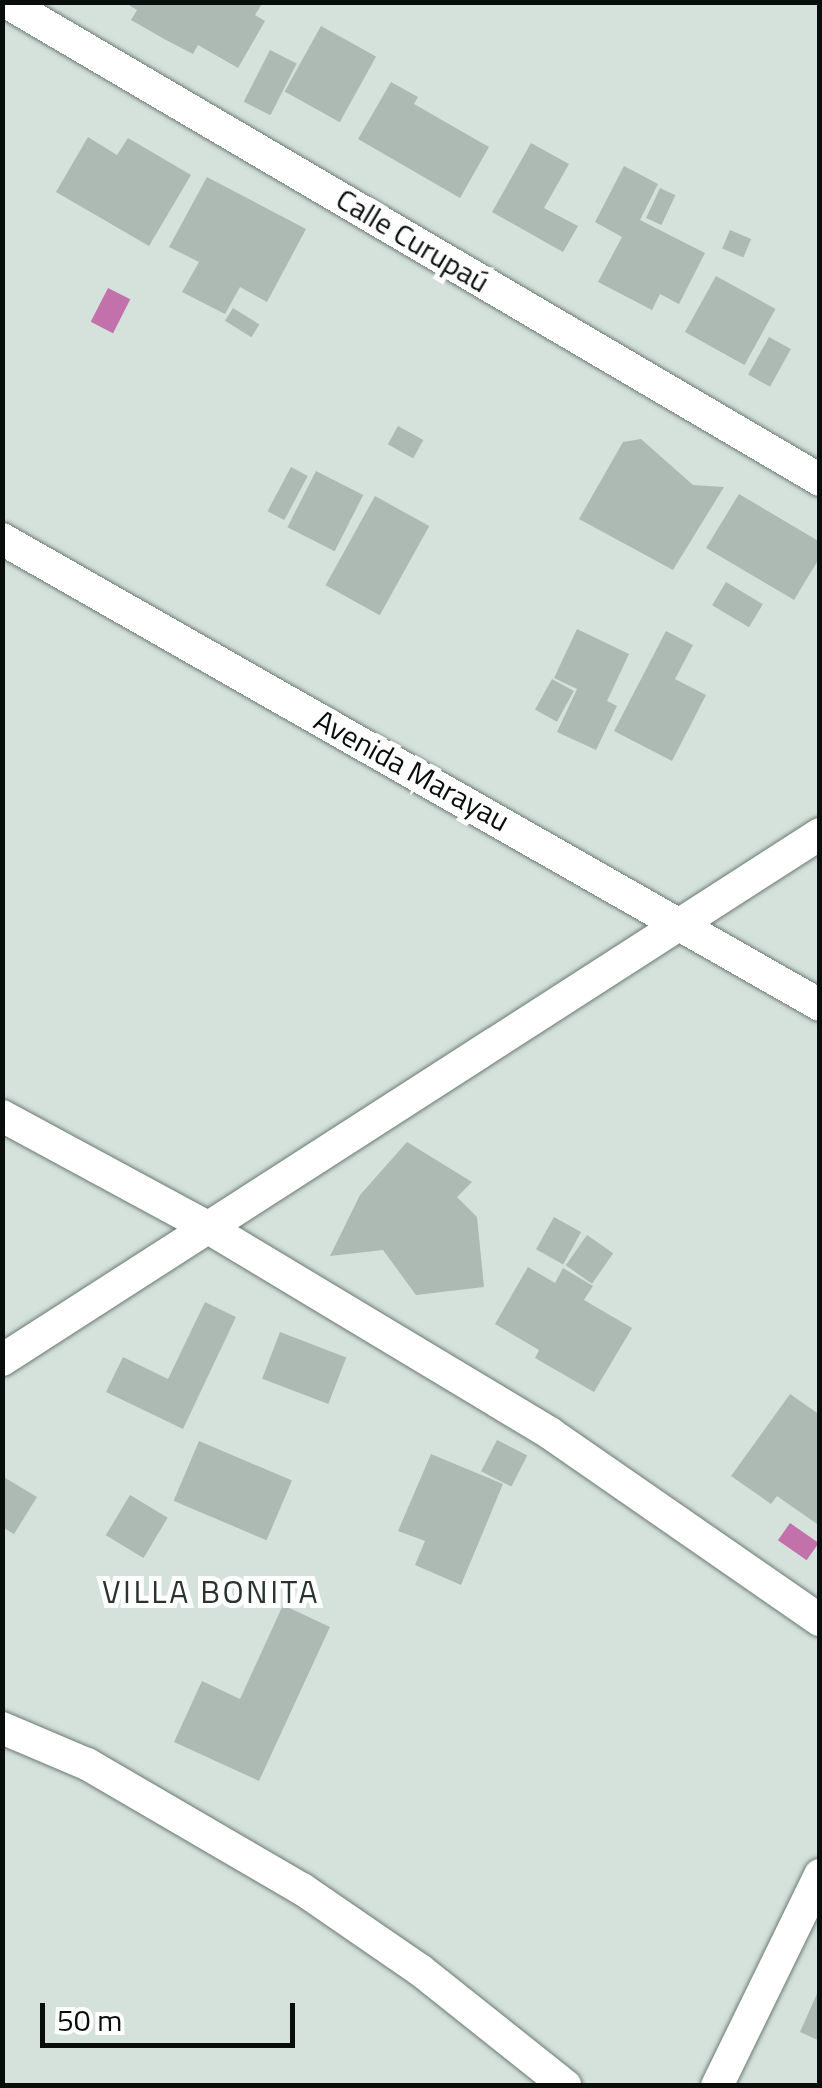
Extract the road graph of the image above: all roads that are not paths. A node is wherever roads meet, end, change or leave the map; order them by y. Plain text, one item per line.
1 (6, 2) edge
2 (820, 480) edge
3 (2, 540) edge
4 (820, 834) edge
5 (681, 920) junction
6 (820, 1005) edge
7 (2, 1116) edge
8 (207, 1227) junction
9 (2, 1360) edge
10 (820, 1620) edge
11 (2, 1728) edge
12 (820, 1876) edge
13 (566, 2086) edge
14 (717, 2086) edge

1 - 2 street, Calle Curupaú
3 - 5 street, Avenida Marayau
4 - 5 street
5 - 6 street, Avenida Marayau
5 - 8 street
7 - 8 street
8 - 9 street
8 - 10 street
11 - 13 street
12 - 14 street

